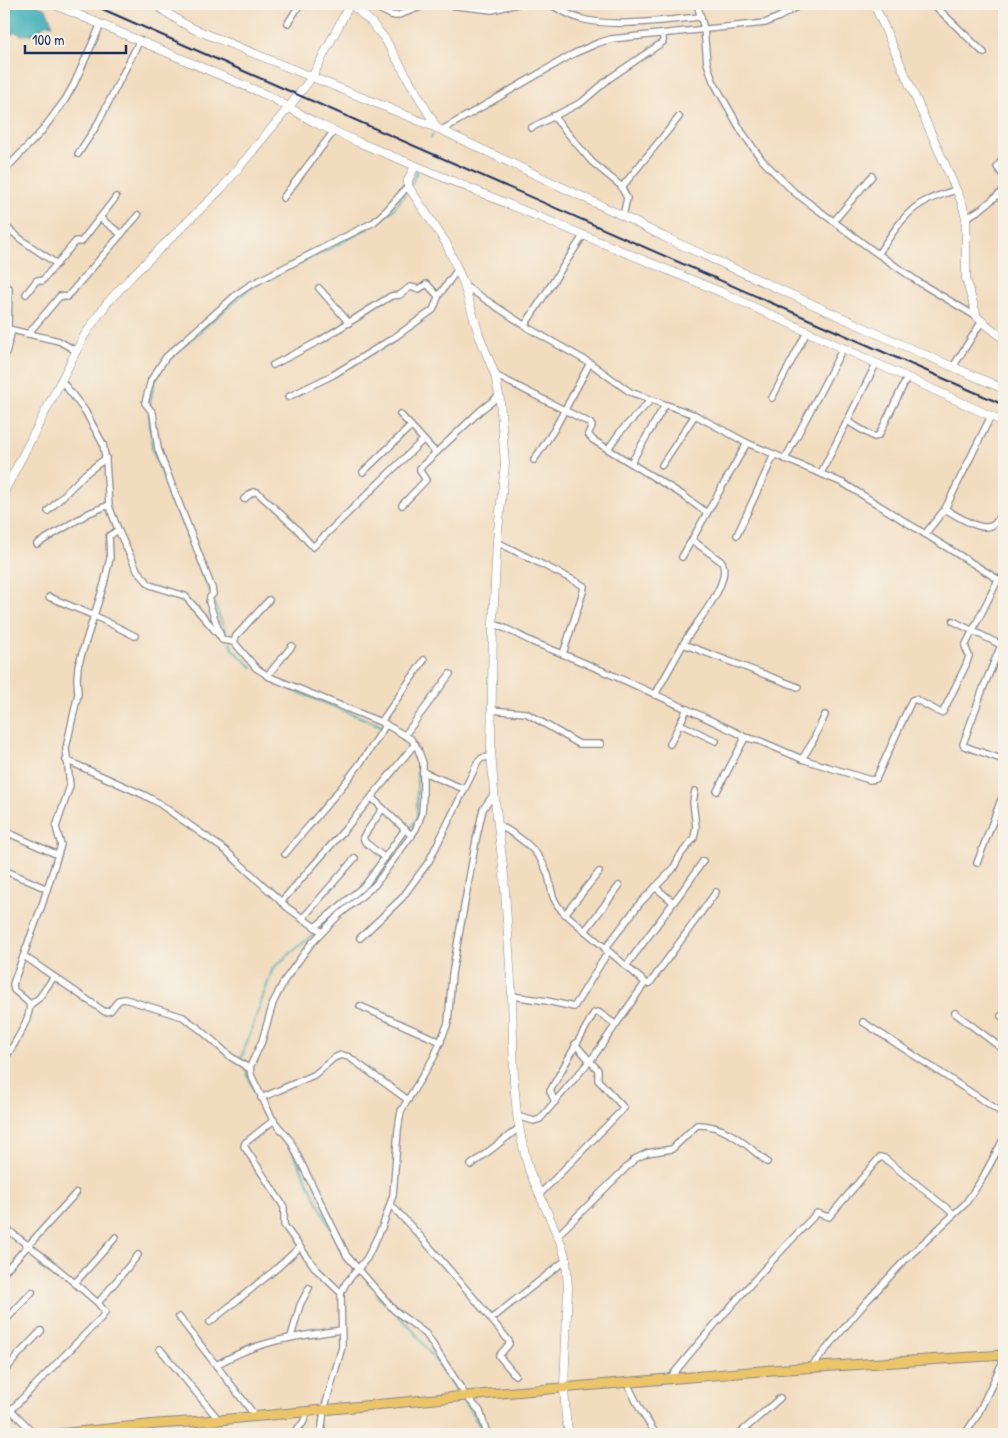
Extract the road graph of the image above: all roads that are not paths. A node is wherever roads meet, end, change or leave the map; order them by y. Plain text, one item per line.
1 (53, 4) edge
2 (154, 4) edge
3 (300, 4) edge
4 (350, 4) edge
5 (368, 4) edge
6 (429, 4) edge
7 (439, 4) edge
8 (517, 4) edge
9 (549, 4) edge
10 (697, 4) edge
11 (802, 4) edge
12 (874, 4) edge
13 (933, 4) edge
14 (701, 17) junction
15 (288, 23) dead end
16 (101, 24) junction
17 (704, 29) junction
18 (662, 34) junction
19 (140, 40) junction
20 (984, 53) dead end
21 (312, 77) junction
22 (289, 107) junction
23 (553, 116) junction
24 (679, 117) dead end
25 (531, 128) dead end
26 (439, 129) junction
27 (334, 131) junction
28 (78, 154) dead end
29 (1004, 158) edge
30 (415, 166) junction
31 (4, 171) edge
32 (872, 176) dead end
33 (1004, 177) edge
34 (408, 186) junction
35 (622, 187) junction
36 (956, 190) junction
37 (1004, 190) edge
38 (116, 197) dead end
39 (283, 198) dead end
40 (138, 215) dead end
41 (623, 216) junction
42 (100, 218) junction
43 (966, 218) junction
44 (834, 221) junction
45 (5, 229) edge
46 (121, 234) junction
47 (583, 236) junction
48 (878, 254) junction
49 (57, 264) junction
50 (458, 269) junction
51 (465, 286) junction
52 (9, 288) dead end
53 (319, 288) dead end
54 (26, 294) dead end
55 (438, 296) junction
56 (980, 319) junction
57 (349, 323) junction
58 (525, 325) junction
59 (8, 329) edge
60 (807, 332) junction
61 (28, 334) junction
62 (1004, 339) edge
63 (843, 348) junction
64 (76, 351) junction
65 (4, 360) edge
66 (590, 364) junction
67 (876, 364) junction
68 (273, 365) dead end
69 (953, 367) junction
70 (495, 375) junction
71 (907, 378) junction
72 (62, 380) junction
73 (1004, 389) edge
74 (499, 396) junction
75 (288, 397) dead end
76 (772, 398) dead end
77 (651, 400) junction
78 (665, 405) junction
79 (564, 411) junction
80 (400, 414) dead end
81 (695, 415) junction
82 (991, 416) junction
83 (847, 421) junction
84 (1004, 422) edge
85 (411, 426) junction
86 (423, 440) junction
87 (747, 443) junction
88 (608, 449) junction
89 (436, 453) junction
90 (774, 455) junction
91 (106, 458) junction
92 (785, 459) junction
93 (534, 460) dead end
94 (631, 463) junction
95 (662, 465) dead end
96 (363, 472) dead end
97 (821, 473) junction
98 (4, 492) edge
99 (244, 499) dead end
100 (1004, 504) edge
101 (109, 505) junction
102 (402, 505) dead end
103 (945, 509) junction
104 (48, 511) dead end
105 (707, 513) junction
106 (118, 530) junction
107 (738, 534) dead end
108 (924, 534) junction
109 (692, 540) junction
110 (496, 542) junction
111 (37, 544) dead end
112 (682, 557) dead end
113 (998, 580) junction
114 (1004, 583) edge
115 (49, 597) dead end
116 (269, 600) dead end
117 (95, 616) junction
118 (953, 621) dead end
119 (493, 624) junction
120 (973, 631) junction
121 (135, 636) dead end
122 (221, 636) junction
123 (1004, 638) edge
124 (231, 642) junction
125 (683, 644) junction
126 (1001, 645) junction
127 (292, 646) dead end
128 (563, 654) junction
129 (424, 660) dead end
130 (450, 674) dead end
131 (267, 676) junction
132 (798, 687) dead end
133 (655, 696) junction
134 (687, 709) junction
135 (492, 710) junction
136 (825, 715) dead end
137 (680, 724) junction
138 (383, 725) junction
139 (405, 735) junction
140 (744, 737) junction
141 (716, 741) dead end
142 (601, 744) dead end
143 (670, 744) dead end
144 (414, 746) junction
145 (492, 756) junction
146 (802, 759) junction
147 (66, 760) junction
148 (1004, 760) edge
149 (423, 772) junction
150 (464, 789) junction
151 (695, 791) dead end
152 (717, 791) dead end
153 (1004, 792) edge
154 (494, 794) junction
155 (372, 798) junction
156 (383, 808) junction
157 (499, 825) junction
158 (4, 831) edge
159 (408, 832) junction
160 (285, 854) dead end
161 (58, 855) junction
162 (355, 858) dead end
163 (385, 858) junction
164 (702, 861) dead end
165 (977, 863) dead end
166 (4, 870) edge
167 (599, 872) dead end
168 (619, 886) dead end
169 (655, 887) junction
170 (47, 889) junction
171 (716, 892) dead end
172 (281, 902) junction
173 (673, 902) junction
174 (565, 914) junction
175 (302, 919) junction
176 (319, 930) junction
177 (585, 931) junction
178 (360, 938) dead end
179 (606, 950) junction
180 (24, 956) junction
181 (626, 966) junction
182 (54, 976) junction
183 (645, 983) junction
184 (512, 996) junction
185 (30, 1005) junction
186 (360, 1006) dead end
187 (955, 1013) dead end
188 (863, 1022) dead end
189 (616, 1024) junction
190 (441, 1042) junction
191 (575, 1044) junction
192 (1004, 1050) edge
193 (4, 1060) edge
194 (591, 1060) junction
195 (247, 1067) junction
196 (261, 1098) junction
197 (408, 1100) junction
198 (555, 1102) junction
199 (1004, 1114) edge
200 (517, 1116) junction
201 (272, 1122) junction
202 (519, 1128) junction
203 (1004, 1138) edge
204 (767, 1162) dead end
205 (470, 1165) dead end
206 (76, 1193) dead end
207 (539, 1195) junction
208 (391, 1205) junction
209 (954, 1214) junction
210 (4, 1227) edge
211 (558, 1236) junction
212 (116, 1237) dead end
213 (28, 1246) junction
214 (300, 1247) junction
215 (138, 1255) dead end
216 (566, 1260) junction
217 (357, 1270) junction
218 (4, 1272) edge
219 (75, 1283) junction
220 (309, 1288) dead end
221 (32, 1292) dead end
222 (340, 1293) junction
223 (98, 1303) junction
224 (178, 1317) dead end
225 (491, 1319) junction
226 (4, 1322) edge
227 (210, 1322) dead end
228 (341, 1330) junction
229 (41, 1331) dead end
230 (291, 1337) junction
231 (160, 1349) dead end
232 (1004, 1355) edge
233 (1004, 1359) edge
234 (216, 1365) junction
235 (811, 1367) junction
236 (4, 1372) edge
237 (515, 1375) dead end
238 (670, 1379) junction
239 (627, 1383) junction
240 (564, 1388) junction
241 (461, 1396) junction
242 (780, 1398) dead end
243 (4, 1403) edge
244 (11, 1410) junction
245 (324, 1410) junction
246 (308, 1411) junction
247 (256, 1417) junction
248 (219, 1420) junction
249 (123, 1431) edge
250 (35, 1434) edge
251 (58, 1434) edge
252 (292, 1434) edge
253 (321, 1434) edge
254 (487, 1434) edge
255 (569, 1434) edge
256 (656, 1434) edge
257 (739, 1434) edge
258 (965, 1434) edge

1 - 16 street
2 - 21 street
3 - 15 street
4 - 21 street
4 - 26 street
5 - 6 street
7 - 8 street
9 - 14 street
10 - 14 street
11 - 17 street
12 - 36 street
13 - 20 street
14 - 17 street
16 - 19 street
16 - 31 street
17 - 18 street
17 - 44 street
18 - 23 street
18 - 26 street
19 - 22 street
19 - 28 street
21 - 22 street
21 - 26 street
22 - 27 street
22 - 64 street
23 - 25 street
23 - 35 street
24 - 35 street
26 - 41 street
27 - 30 street
27 - 39 street
29 - 33 street
30 - 34 street
30 - 47 street
32 - 44 street
34 - 50 street
34 - 122 street
35 - 41 street
36 - 43 street
36 - 48 street
37 - 43 street
38 - 42 street
40 - 46 street
41 - 69 street
42 - 46 street
42 - 49 street
43 - 56 street
44 - 48 street
45 - 49 street
46 - 61 street
47 - 58 street
47 - 60 street
48 - 56 street
49 - 54 street
50 - 51 street
50 - 55 street
51 - 58 street
51 - 70 street
52 - 59 street
53 - 57 street
55 - 57 street
55 - 75 street
56 - 62 street
56 - 69 street
57 - 68 street
58 - 66 street
59 - 61 street
59 - 65 street
60 - 63 street
60 - 76 street
61 - 64 street
63 - 67 street
63 - 92 street
64 - 72 street
66 - 77 street
66 - 79 street
67 - 71 street
67 - 83 street
69 - 73 street
70 - 74 street
70 - 79 street
71 - 82 street
71 - 83 street
72 - 91 street
72 - 98 street
74 - 89 street
74 - 110 street
77 - 78 street
77 - 88 street
78 - 81 street
78 - 94 street
79 - 88 street
79 - 93 street
80 - 85 street
81 - 87 street
81 - 95 street
82 - 84 street
82 - 103 street
83 - 97 street
85 - 86 street
85 - 96 street
86 - 89 street
86 - 99 street
87 - 90 street
87 - 105 street
88 - 94 street
89 - 102 street
90 - 92 street
90 - 107 street
91 - 101 street
91 - 104 street
92 - 97 street
94 - 105 street
97 - 108 street
100 - 103 street
101 - 106 street
101 - 111 street
103 - 108 street
105 - 109 street
106 - 117 street
106 - 122 street
108 - 113 street
109 - 112 street
109 - 125 street
110 - 119 street
110 - 128 street
113 - 114 street
113 - 120 street
115 - 117 street
116 - 124 street
117 - 121 street
117 - 147 street
118 - 120 street
119 - 128 street
119 - 135 street
120 - 126 street
120 - 146 street
122 - 124 street
123 - 126 street
124 - 131 street
125 - 132 street
125 - 133 street
126 - 148 street
127 - 131 street
128 - 133 street
129 - 138 street
130 - 139 street
131 - 138 street
133 - 134 street
134 - 137 street
134 - 140 street
135 - 142 street
135 - 145 street
136 - 146 street
137 - 141 street
137 - 143 street
138 - 139 street
138 - 160 street
139 - 144 street
140 - 146 street
140 - 152 street
144 - 149 street
144 - 155 street
145 - 150 street
145 - 154 street
147 - 161 street
147 - 172 street
149 - 150 street
149 - 159 street
150 - 178 street
151 - 169 street
153 - 165 street
154 - 157 street
154 - 190 street
155 - 156 street
155 - 172 street
156 - 159 street
156 - 163 street
157 - 174 street
157 - 184 street
158 - 161 street
159 - 163 street
159 - 176 street
161 - 170 street
162 - 175 street
163 - 176 street
164 - 173 street
166 - 170 street
167 - 174 street
168 - 177 street
169 - 173 street
169 - 179 street
170 - 180 street
171 - 183 street
172 - 175 street
173 - 181 street
174 - 177 street
175 - 176 street
176 - 195 street
177 - 179 street
179 - 181 street
179 - 184 street
180 - 182 street
180 - 185 street
181 - 183 street
182 - 185 street
182 - 195 street
183 - 189 street
184 - 200 street
185 - 193 street
186 - 190 street
187 - 192 street
188 - 199 street
189 - 191 street
189 - 194 street
190 - 197 street
191 - 194 street
191 - 198 street
194 - 198 street
194 - 207 street
195 - 196 street
196 - 197 street
196 - 201 street
197 - 208 street
198 - 200 street
200 - 202 street
201 - 214 street
201 - 217 street
202 - 205 street
202 - 207 street
203 - 209 street
204 - 211 street
206 - 213 street
207 - 211 street
208 - 217 street
208 - 225 street
209 - 235 street
209 - 238 street
210 - 213 street
211 - 216 street
212 - 219 street
213 - 218 street
213 - 219 street
214 - 222 street
214 - 227 street
215 - 223 street
216 - 225 street
216 - 240 street
217 - 222 street
217 - 241 street
219 - 223 street
220 - 230 street
221 - 226 street
222 - 228 street
223 - 244 street
224 - 234 street
225 - 237 street
228 - 230 street
228 - 245 street
229 - 236 street
230 - 234 street
231 - 248 street
232 - 235 main road
233 - 258 street
234 - 247 street
235 - 238 main road
238 - 239 main road
239 - 240 main road
239 - 256 street
240 - 241 main road
240 - 255 street
241 - 245 main road
241 - 254 street
242 - 257 street
243 - 244 street
244 - 250 street
245 - 246 main road
245 - 253 street
246 - 247 main road
246 - 252 street
247 - 248 main road
248 - 249 main road
249 - 251 main road

